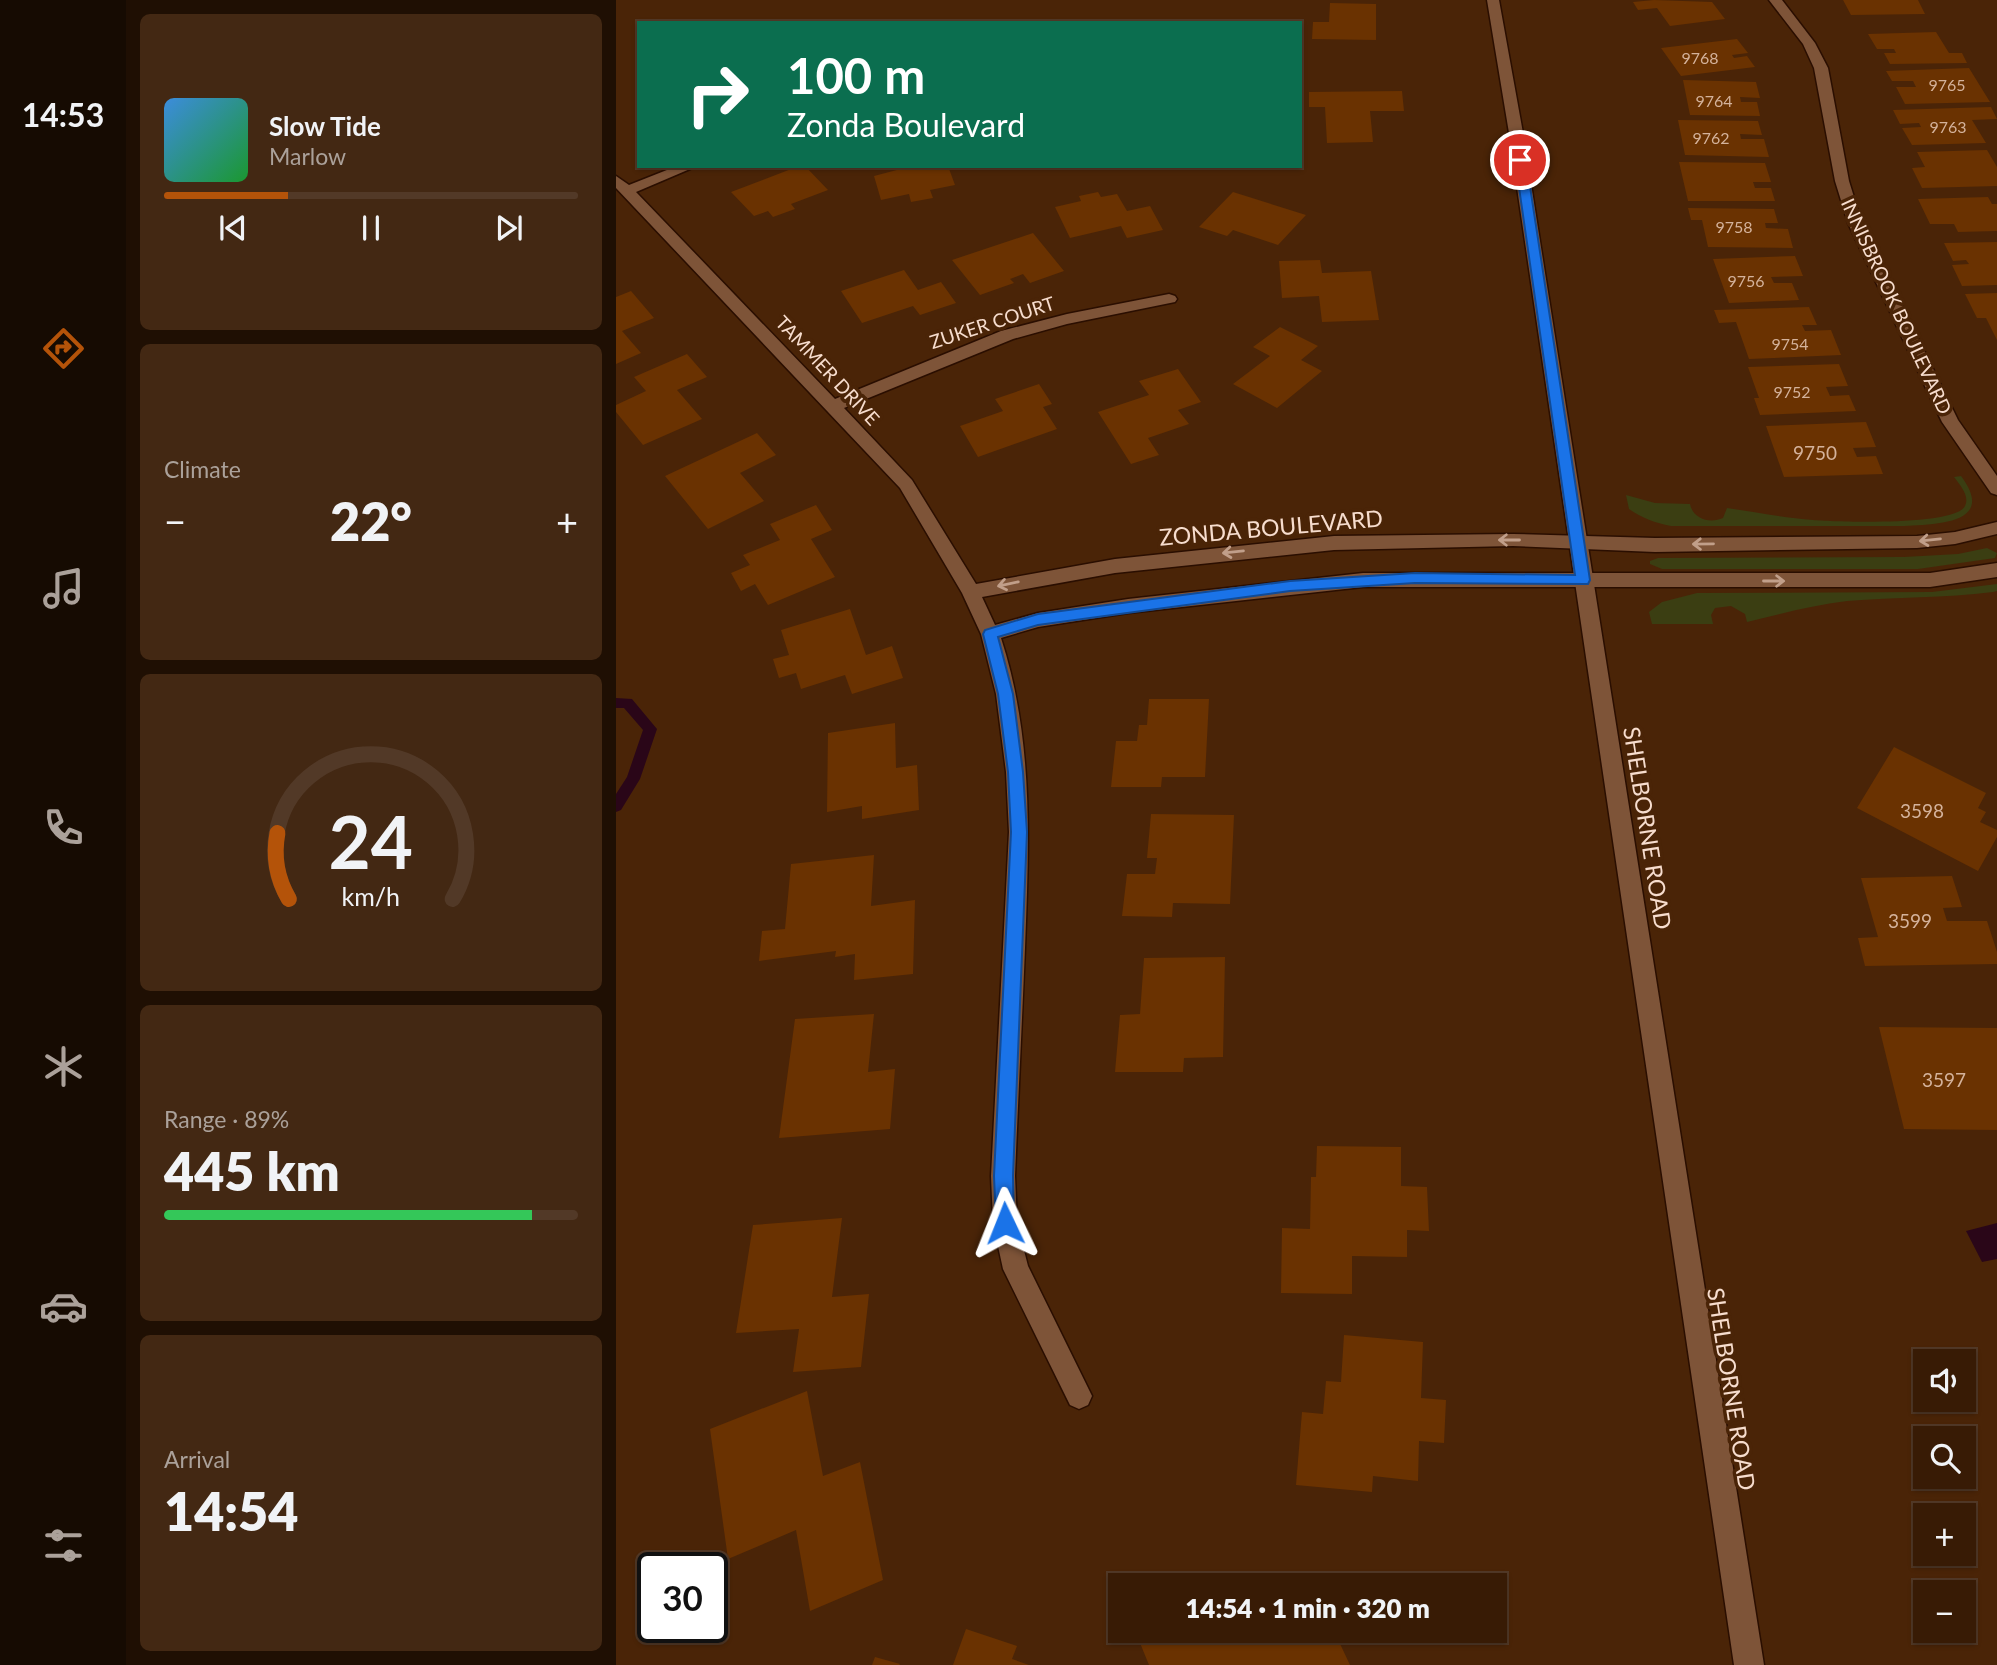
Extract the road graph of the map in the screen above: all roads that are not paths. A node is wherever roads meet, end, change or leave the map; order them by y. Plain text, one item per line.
1 (1493, 0) edge
2 (1775, 0) edge
3 (683, 168) edge
4 (622, 185) edge
5 (1169, 299) dead end
6 (834, 406) junction
7 (1997, 489) edge
8 (1997, 527) edge
9 (1577, 542) junction
10 (1997, 570) edge
11 (1583, 580) junction
12 (976, 602) junction
13 (990, 634) junction
14 (1079, 1396) dead end
15 (1749, 1665) edge

1 - 9 street, SHELBORNE ROAD
2 - 7 street, INNISBROOK BOULEVARD
3 - 4 street
4 - 6 street, TAMMER DRIVE
5 - 6 street, ZUKER COURT
6 - 12 street, TAMMER DRIVE
8 -> 9 street
9 - 11 street, SHELBORNE ROAD
9 -> 12 street, ZONDA BOULEVARD
11 -> 10 street
11 - 13 street
11 - 15 street, SHELBORNE ROAD
12 - 13 street, TAMMER DRIVE
13 - 14 street, TAMMER DRIVE

